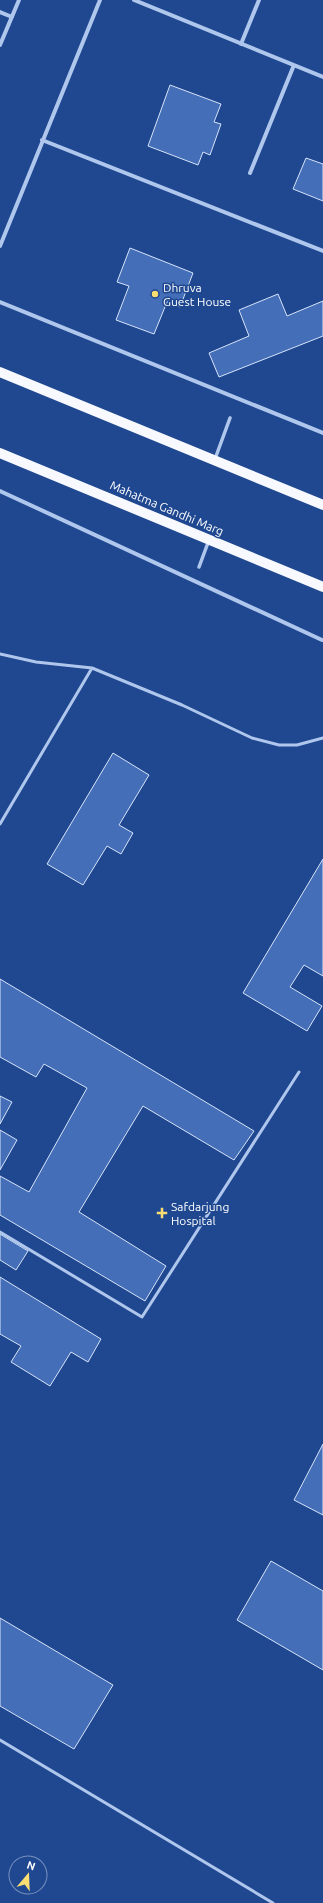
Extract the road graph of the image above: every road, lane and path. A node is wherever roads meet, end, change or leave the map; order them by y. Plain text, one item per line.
1 (19, 0) edge
2 (100, 0) edge
3 (134, 0) edge
4 (259, 0) edge
5 (0, 12) edge
6 (12, 17) junction
7 (241, 44) junction
8 (0, 45) edge
9 (294, 66) junction
10 (323, 77) edge
11 (42, 140) junction
12 (250, 173) dead end
13 (0, 246) edge
14 (323, 251) edge
15 (0, 302) edge
16 (0, 372) edge
17 (230, 418) dead end
18 (323, 433) edge
19 (0, 453) edge
20 (214, 460) junction
21 (0, 491) edge
22 (323, 505) edge
23 (209, 540) junction
24 (199, 567) dead end
25 (323, 587) edge
26 (322, 640) edge
27 (0, 654) edge
28 (92, 668) junction
29 (323, 738) edge
30 (0, 824) edge
31 (300, 1072) dead end
32 (0, 1232) edge
33 (0, 1740) edge
34 (273, 1903) edge

1 - 6 street
2 - 11 street
3 - 7 street
4 - 7 street
5 - 6 street
6 - 8 street
7 - 9 street
9 - 10 street
9 - 12 street
11 - 13 street
11 - 14 street
15 - 18 street
16 - 20 main road
17 - 20 street
19 - 23 main road, Mahatma Gandhi Marg
20 - 22 main road
21 - 26 street
23 - 24 street
23 - 25 main road, Mahatma Gandhi Marg
27 - 28 lane
28 - 29 lane
28 - 30 lane
31 - 32 lane
33 - 34 lane

